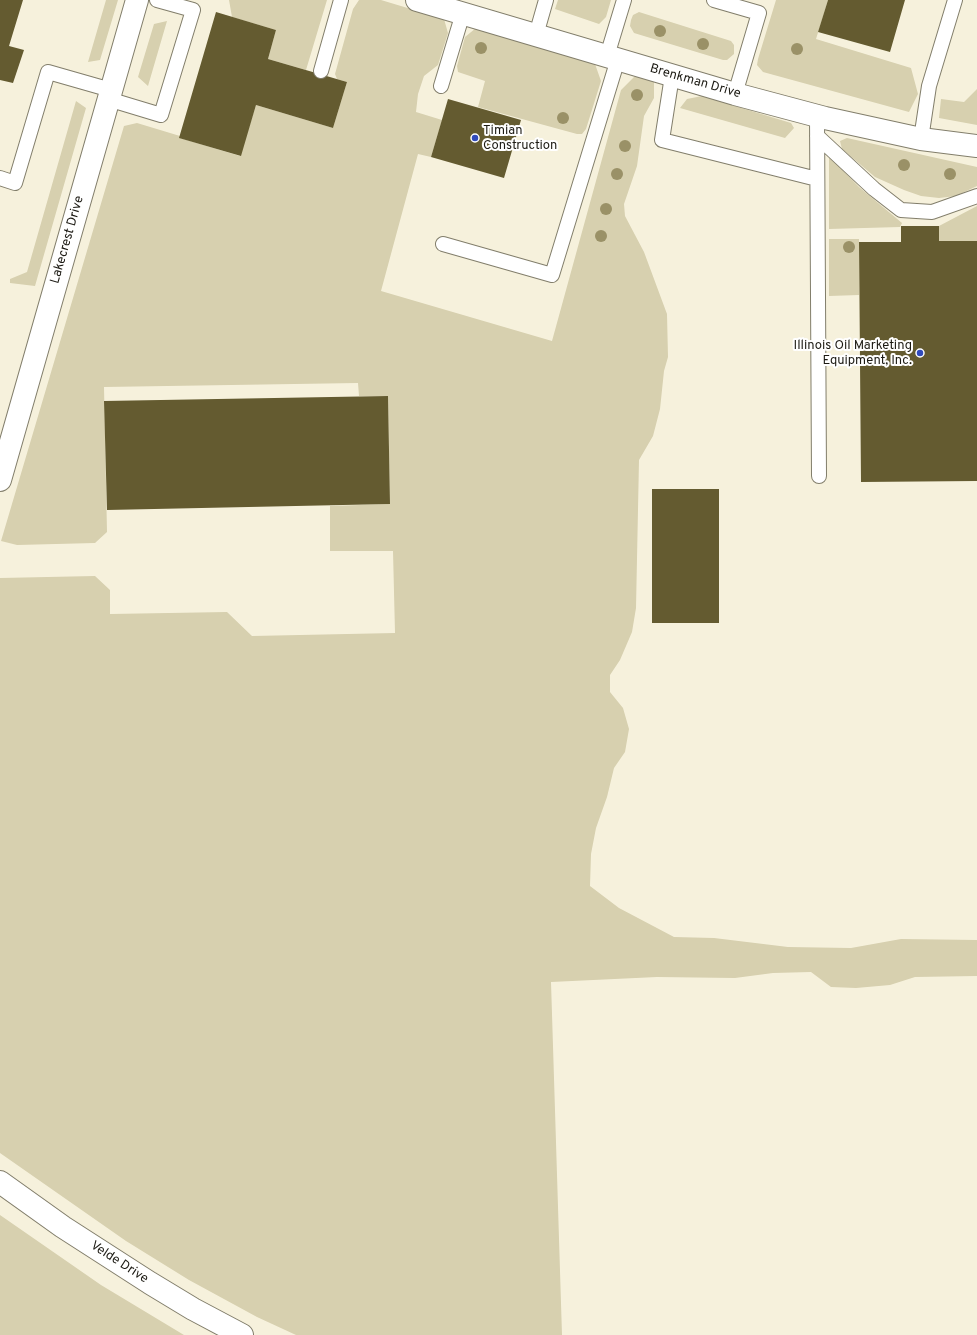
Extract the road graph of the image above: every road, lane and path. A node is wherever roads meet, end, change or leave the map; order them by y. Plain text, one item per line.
1 (137, 0) edge
2 (157, 0) edge
3 (341, 0) edge
4 (417, 0) edge
5 (546, 0) edge
6 (624, 0) edge
7 (714, 0) edge
8 (955, 0) edge
9 (443, 4) edge
10 (463, 13) junction
11 (536, 35) junction
12 (612, 57) junction
13 (321, 71) dead end
14 (672, 76) junction
15 (441, 86) dead end
16 (735, 94) junction
17 (110, 95) junction
18 (817, 126) junction
19 (921, 139) junction
20 (977, 146) edge
21 (0, 178) edge
22 (817, 179) junction
23 (977, 196) edge
24 (443, 244) dead end
25 (819, 476) dead end
26 (0, 480) edge
27 (0, 1182) edge
28 (242, 1335) edge

1 - 17 street, Lakecrest Drive
2 - 17 lane
3 - 13 lane
4 - 9 street, Brenkman Drive
5 - 11 lane
6 - 12 lane
7 - 16 lane
8 - 19 lane
9 - 10 street, Brenkman Drive
10 - 11 street, Brenkman Drive
10 - 15 lane
11 - 12 street, Brenkman Drive
12 - 14 street, Brenkman Drive
12 - 24 lane
14 - 16 street, Brenkman Drive
14 - 22 lane
16 - 18 street, Brenkman Drive
17 - 21 lane
17 - 26 street, Lakecrest Drive
18 - 19 street, Brenkman Drive
18 - 22 lane
18 - 23 lane
19 - 20 street, Brenkman Drive
22 - 25 lane
27 - 28 street, Velde Drive

